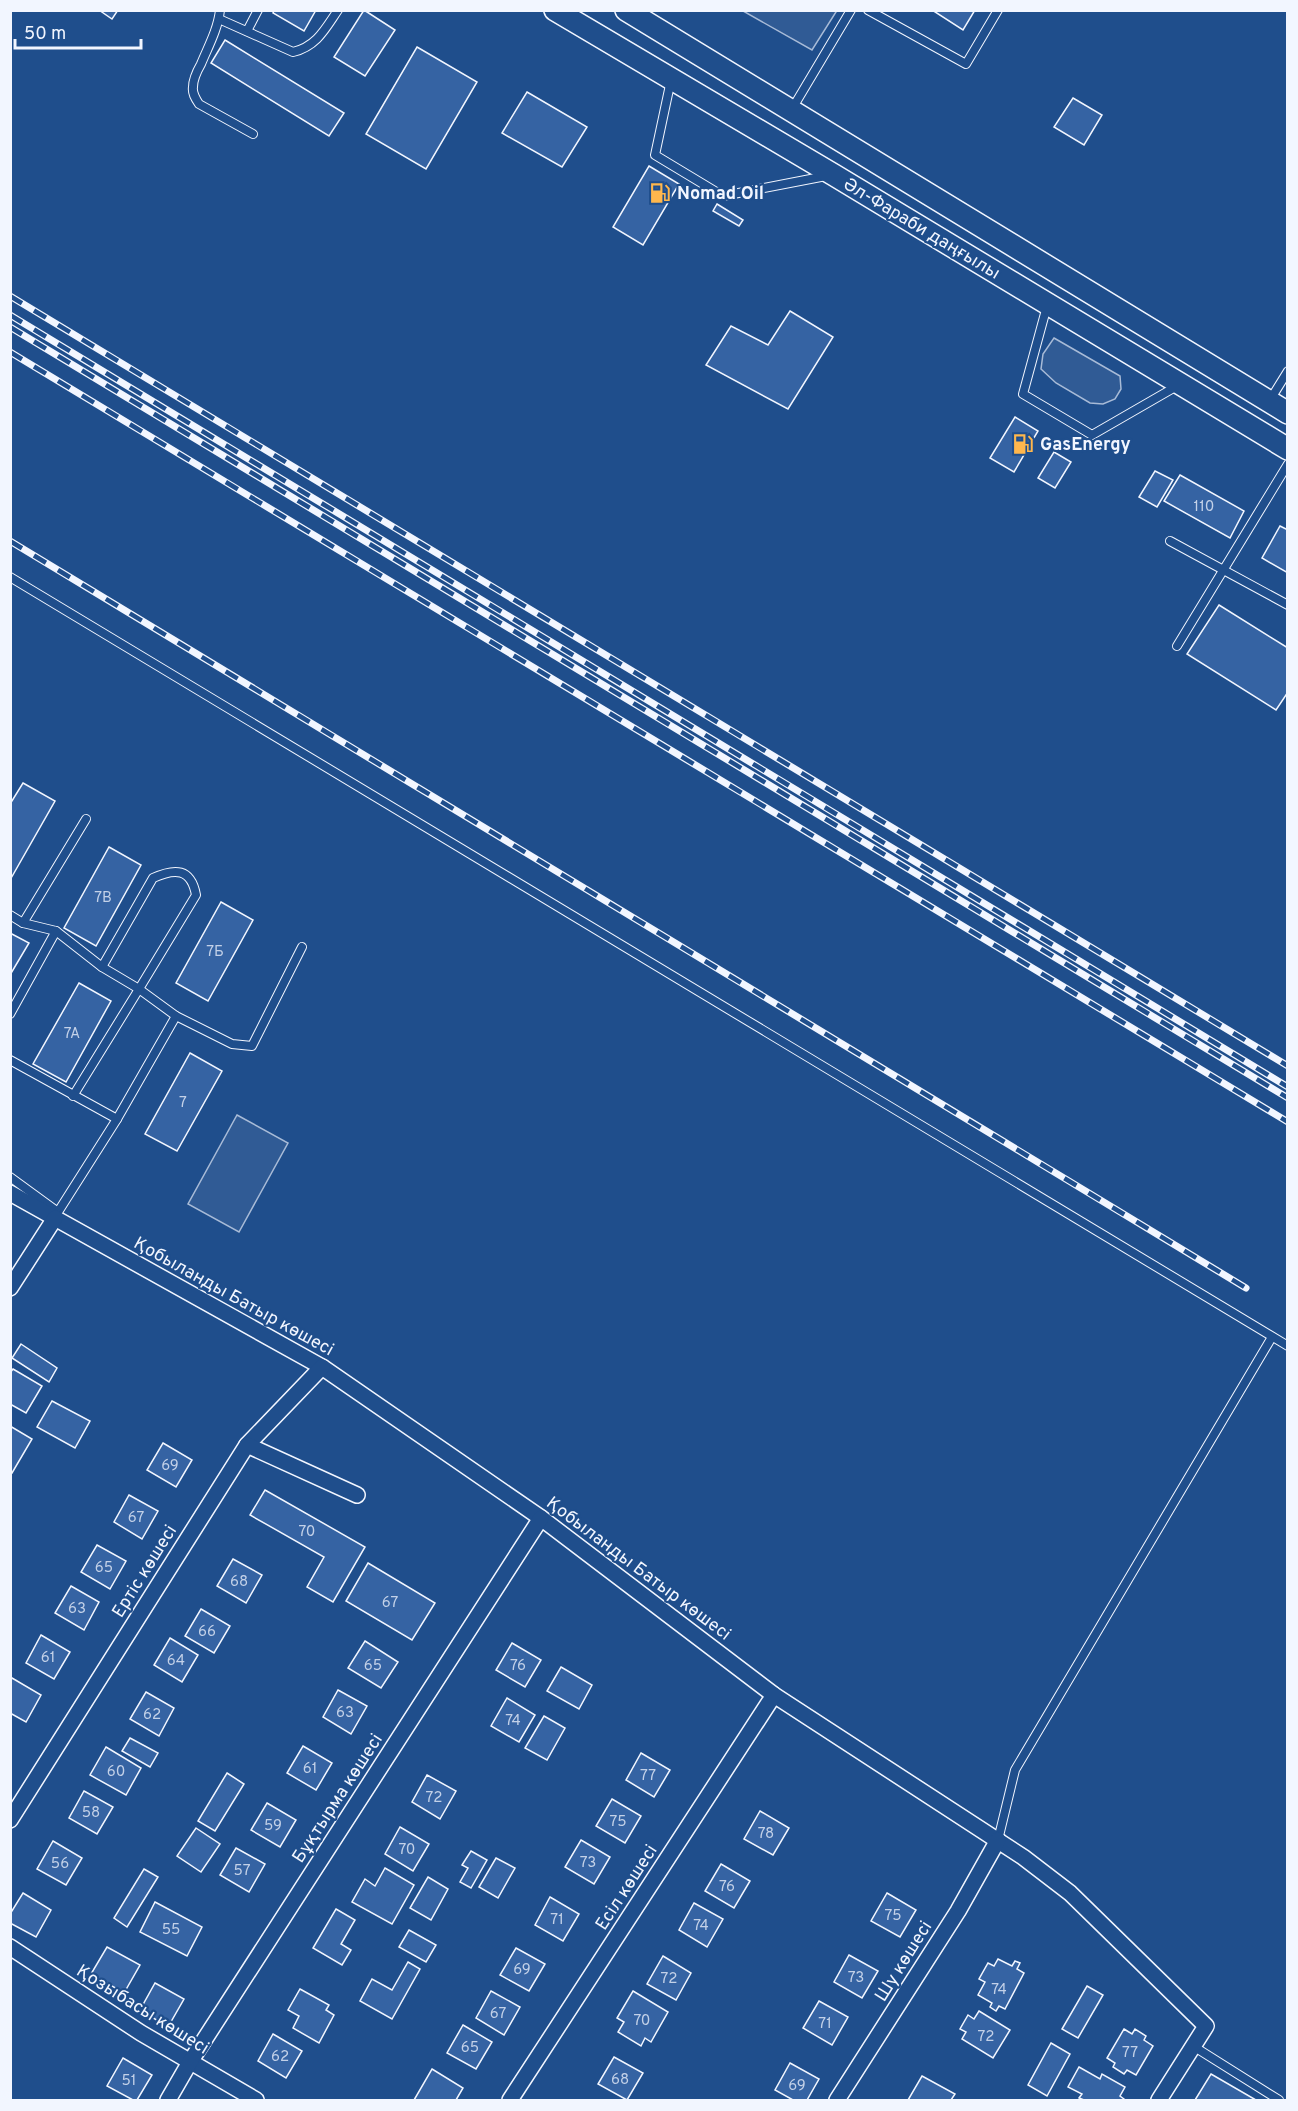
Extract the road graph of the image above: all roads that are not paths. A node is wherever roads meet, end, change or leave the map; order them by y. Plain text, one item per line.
1 (258, 10) edge
2 (338, 10) edge
3 (555, 10) edge
4 (626, 10) edge
5 (851, 10) edge
6 (868, 10) edge
7 (998, 10) edge
8 (219, 15) edge
9 (247, 31) junction
10 (672, 79) junction
11 (791, 111) junction
12 (253, 134) dead end
13 (834, 175) junction
14 (1048, 304) junction
15 (1287, 371) edge
16 (1180, 384) junction
17 (1269, 402) junction
18 (1287, 413) edge
19 (1287, 449) edge
20 (1287, 464) edge
21 (1170, 542) dead end
22 (1223, 570) junction
23 (10, 577) edge
24 (1287, 605) edge
25 (1177, 646) dead end
26 (86, 819) dead end
27 (10, 915) edge
28 (23, 923) junction
29 (57, 931) junction
30 (302, 947) dead end
31 (102, 967) junction
32 (139, 989) junction
33 (10, 1014) edge
34 (176, 1016) junction
35 (10, 1060) edge
36 (74, 1096) junction
37 (117, 1119) junction
38 (10, 1177) edge
39 (10, 1193) edge
40 (57, 1215) junction
41 (10, 1288) edge
42 (1272, 1337) junction
43 (1287, 1346) edge
44 (322, 1367) junction
45 (247, 1445) junction
46 (357, 1495) dead end
47 (541, 1518) junction
48 (774, 1695) junction
49 (10, 1820) edge
50 (998, 1840) junction
51 (10, 1947) edge
52 (1193, 2046) junction
53 (190, 2062) junction
54 (168, 2100) edge
55 (256, 2100) edge
56 (510, 2100) edge
57 (837, 2100) edge
58 (1159, 2100) edge
59 (1279, 2100) edge

1 - 9 lane
2 - 9 lane
3 - 10 main road, Әл-Фараби даңғылы
4 - 11 main road, Әл-Фараби даңғылы
5 - 11 lane
6 - 7 lane
8 - 9 lane
8 - 12 lane
10 - 13 main road, Әл-Фараби даңғылы
10 - 13 lane
11 - 17 main road, Әл-Фараби даңғылы
13 - 14 main road, Әл-Фараби даңғылы
14 - 16 main road, Әл-Фараби даңғылы
14 - 16 lane
15 - 17 lane
16 - 19 main road, Әл-Фараби даңғылы
17 - 18 main road, Әл-Фараби даңғылы
20 - 22 lane
21 - 22 lane
22 - 24 lane
22 - 25 lane
23 - 42 lane
26 - 28 lane
27 - 28 lane
28 - 29 lane
29 - 31 lane
29 - 33 lane
30 - 34 lane
31 - 32 lane
31 - 32 lane
32 - 34 lane
32 - 36 lane
34 - 37 lane
35 - 36 lane
36 - 37 lane
37 - 40 lane
38 - 40 lane
39 - 40 street, Қобыланды Батыр көшесі
40 - 41 street
40 - 44 street, Қобыланды Батыр көшесі
42 - 43 lane
42 - 50 lane
44 - 45 street, Ертіс көшесі
44 - 47 street, Қобыланды Батыр көшесі
45 - 46 street
45 - 49 street, Ертіс көшесі
47 - 48 street, Қобыланды Батыр көшесі
47 - 53 street, Бұқтырма көшесі
48 - 50 street, Қобыланды Батыр көшесі
48 - 56 street, Есіл көшесі
50 - 52 street, Қобыланды Батыр көшесі
50 - 57 street, Шу көшесі
51 - 53 street, Қозыбасы көшесі
52 - 58 street
52 - 59 lane
53 - 54 street, Бұқтырма көшесі
53 - 55 street, Қозыбасы көшесі

